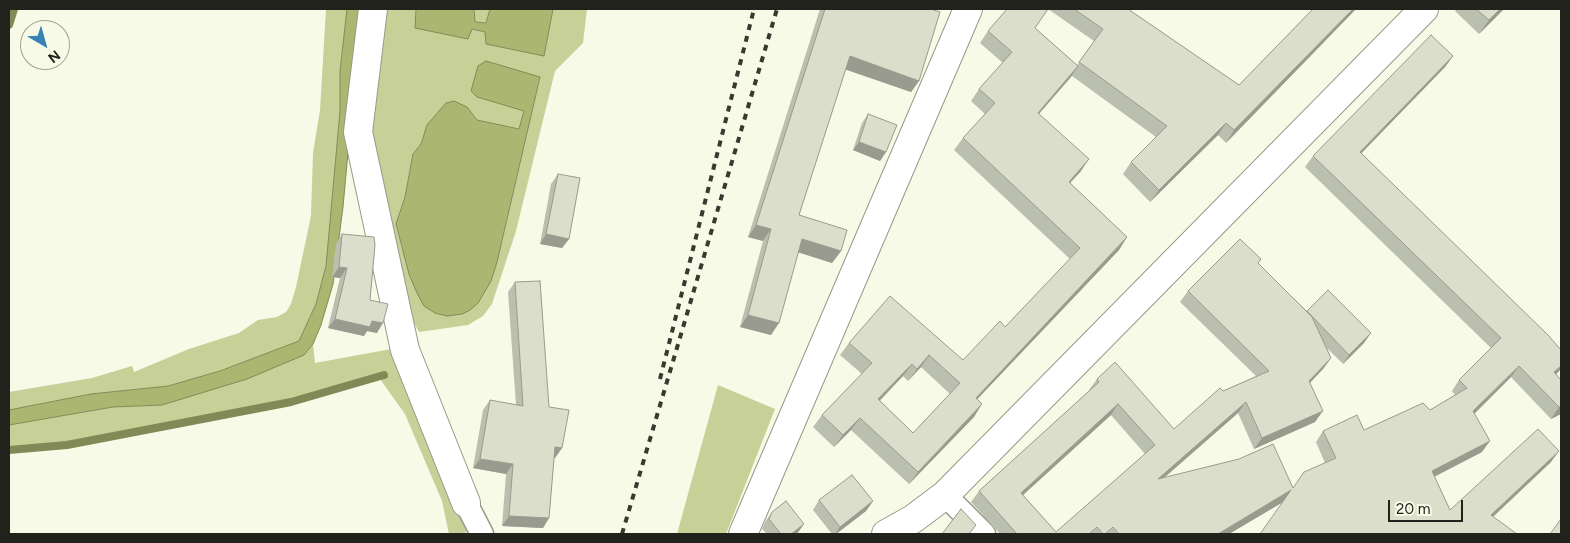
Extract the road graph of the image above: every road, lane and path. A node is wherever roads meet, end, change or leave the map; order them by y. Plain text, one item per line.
1 (373, 9) edge
2 (968, 9) edge
3 (1424, 9) edge
4 (945, 496) junction
5 (466, 503) joint
6 (482, 534) edge
7 (743, 534) edge
8 (886, 534) edge
9 (984, 534) edge

1 - 5 street
2 - 7 street
3 - 4 street
4 - 8 street
4 - 9 street
5 - 6 street

